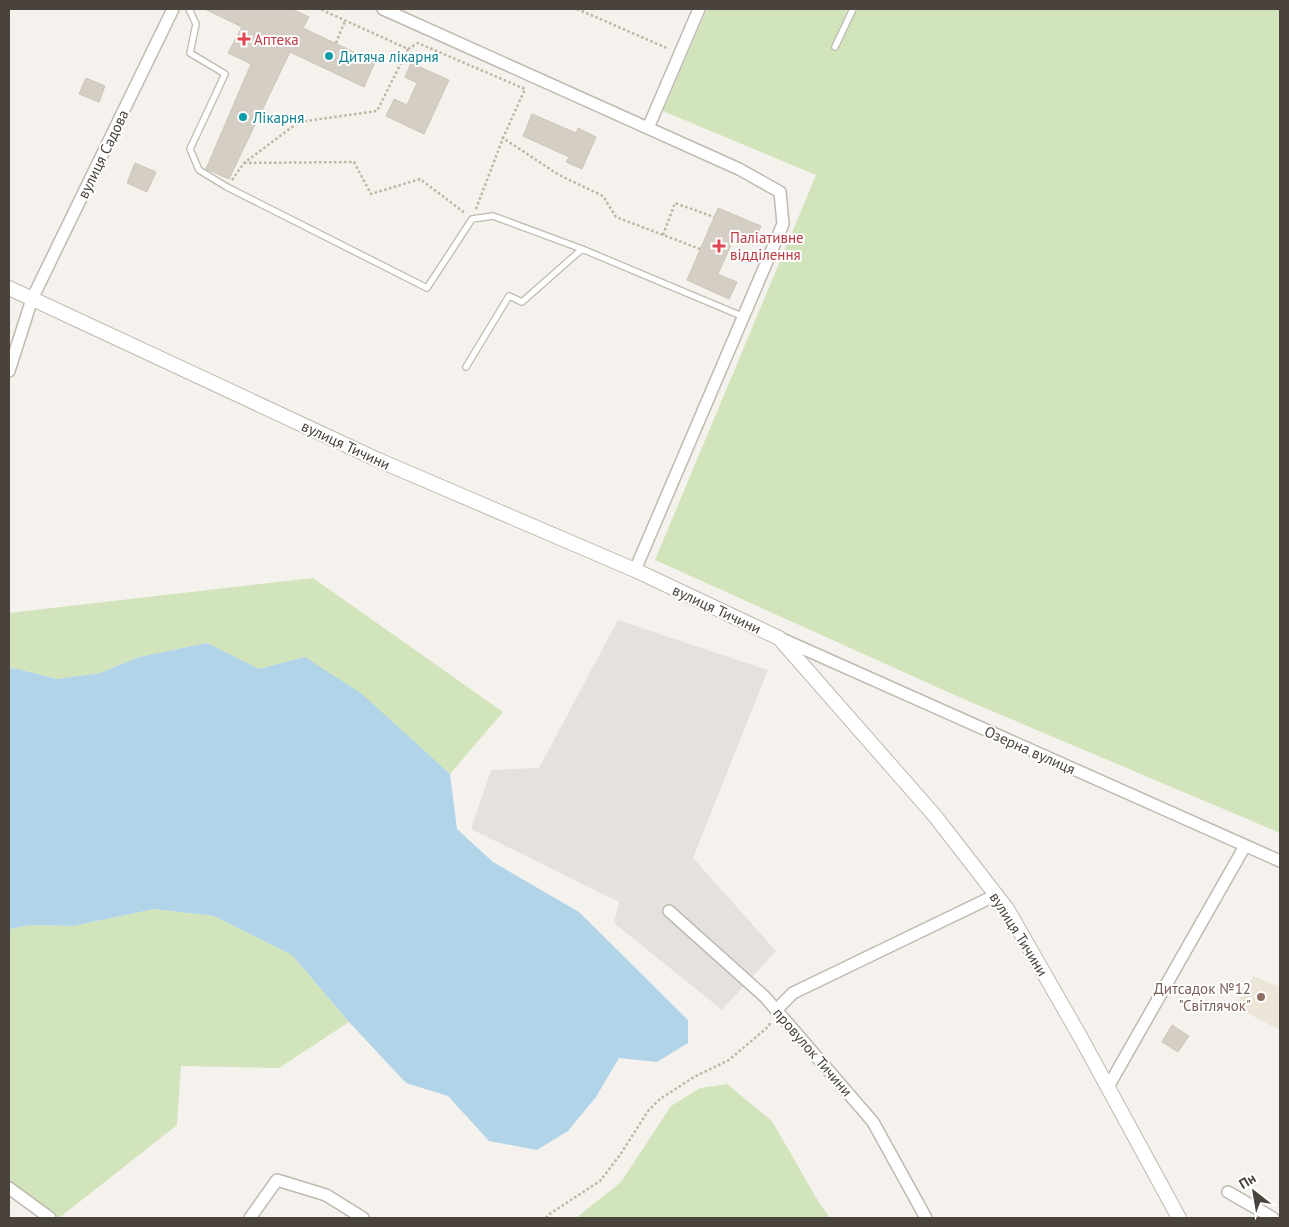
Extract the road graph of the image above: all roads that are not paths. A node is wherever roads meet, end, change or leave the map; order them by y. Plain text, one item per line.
1 (174, 9) edge
2 (189, 9) edge
3 (382, 9) edge
4 (700, 9) edge
5 (853, 9) edge
6 (835, 47) dead end
7 (648, 128) junction
8 (582, 249) junction
9 (9, 288) edge
10 (32, 299) junction
11 (744, 318) junction
12 (466, 368) dead end
13 (9, 371) edge
14 (635, 570) junction
15 (779, 638) junction
16 (1245, 846) junction
17 (1280, 862) edge
18 (996, 895) junction
19 (670, 911) dead end
20 (776, 1010) junction
21 (1108, 1087) junction
22 (9, 1188) edge
23 (1228, 1192) dead end
24 (349, 1215) edge
25 (50, 1218) edge
26 (250, 1218) edge
27 (363, 1218) edge
28 (926, 1218) edge
29 (1179, 1218) edge
30 (1273, 1218) edge

1 - 10 street, вулиця Садова
2 - 8 lane
3 - 7 street
4 - 7 street
5 - 6 lane
7 - 11 street
8 - 11 lane
8 - 12 lane
9 - 10 street, вулиця Тичини
10 - 13 street, вулиця Садова
10 - 14 street, вулиця Тичини
11 - 14 street
14 - 15 street, вулиця Тичини
15 - 16 street, Озерна вулиця
15 - 18 street, вулиця Тичини
16 - 17 street, Озерна вулиця
16 - 21 street
18 - 20 street
18 - 21 street, вулиця Тичини
19 - 20 street, провулок Тичини
20 - 28 street, провулок Тичини
21 - 29 street, вулиця Тичини
22 - 25 street
23 - 30 street
24 - 26 street
24 - 27 street

